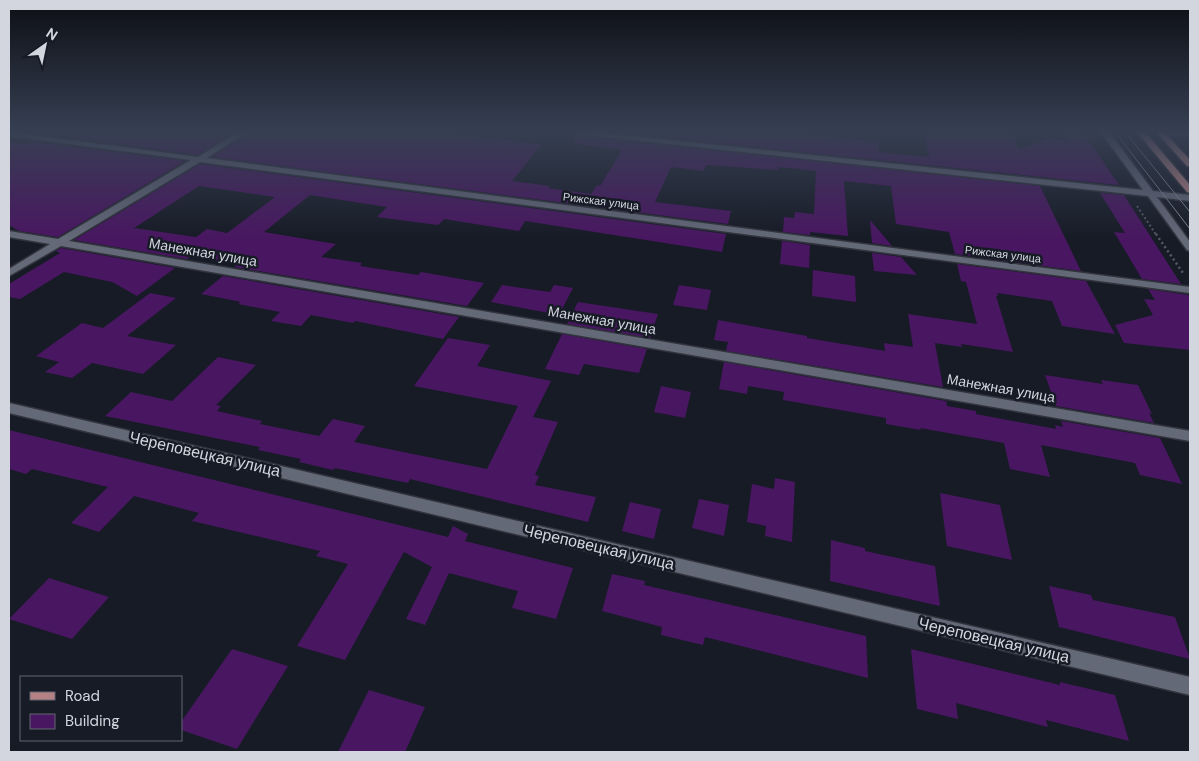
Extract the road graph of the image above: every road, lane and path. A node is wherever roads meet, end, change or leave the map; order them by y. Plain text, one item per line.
1 (185, 168) edge
2 (255, 168) edge
3 (908, 168) edge
4 (1131, 168) edge
5 (1171, 168) edge
6 (1190, 190) edge
7 (1127, 191) junction
8 (1150, 194) junction
9 (1190, 198) edge
10 (9, 234) edge
11 (59, 243) junction
12 (1190, 248) edge
13 (9, 272) edge
14 (1185, 276) dead end
15 (1190, 290) edge
16 (9, 408) edge
17 (1190, 436) edge
18 (1190, 686) edge

1 - 11 street
2 - 15 street, Рижская улица
3 - 7 street
4 - 8 street
5 - 6 main road
7 - 8 street
7 - 14 path
8 - 9 street
8 - 12 street
10 - 11 street, Манежная улица
11 - 13 street
11 - 17 street, Манежная улица
16 - 18 street, Череповецкая улица

